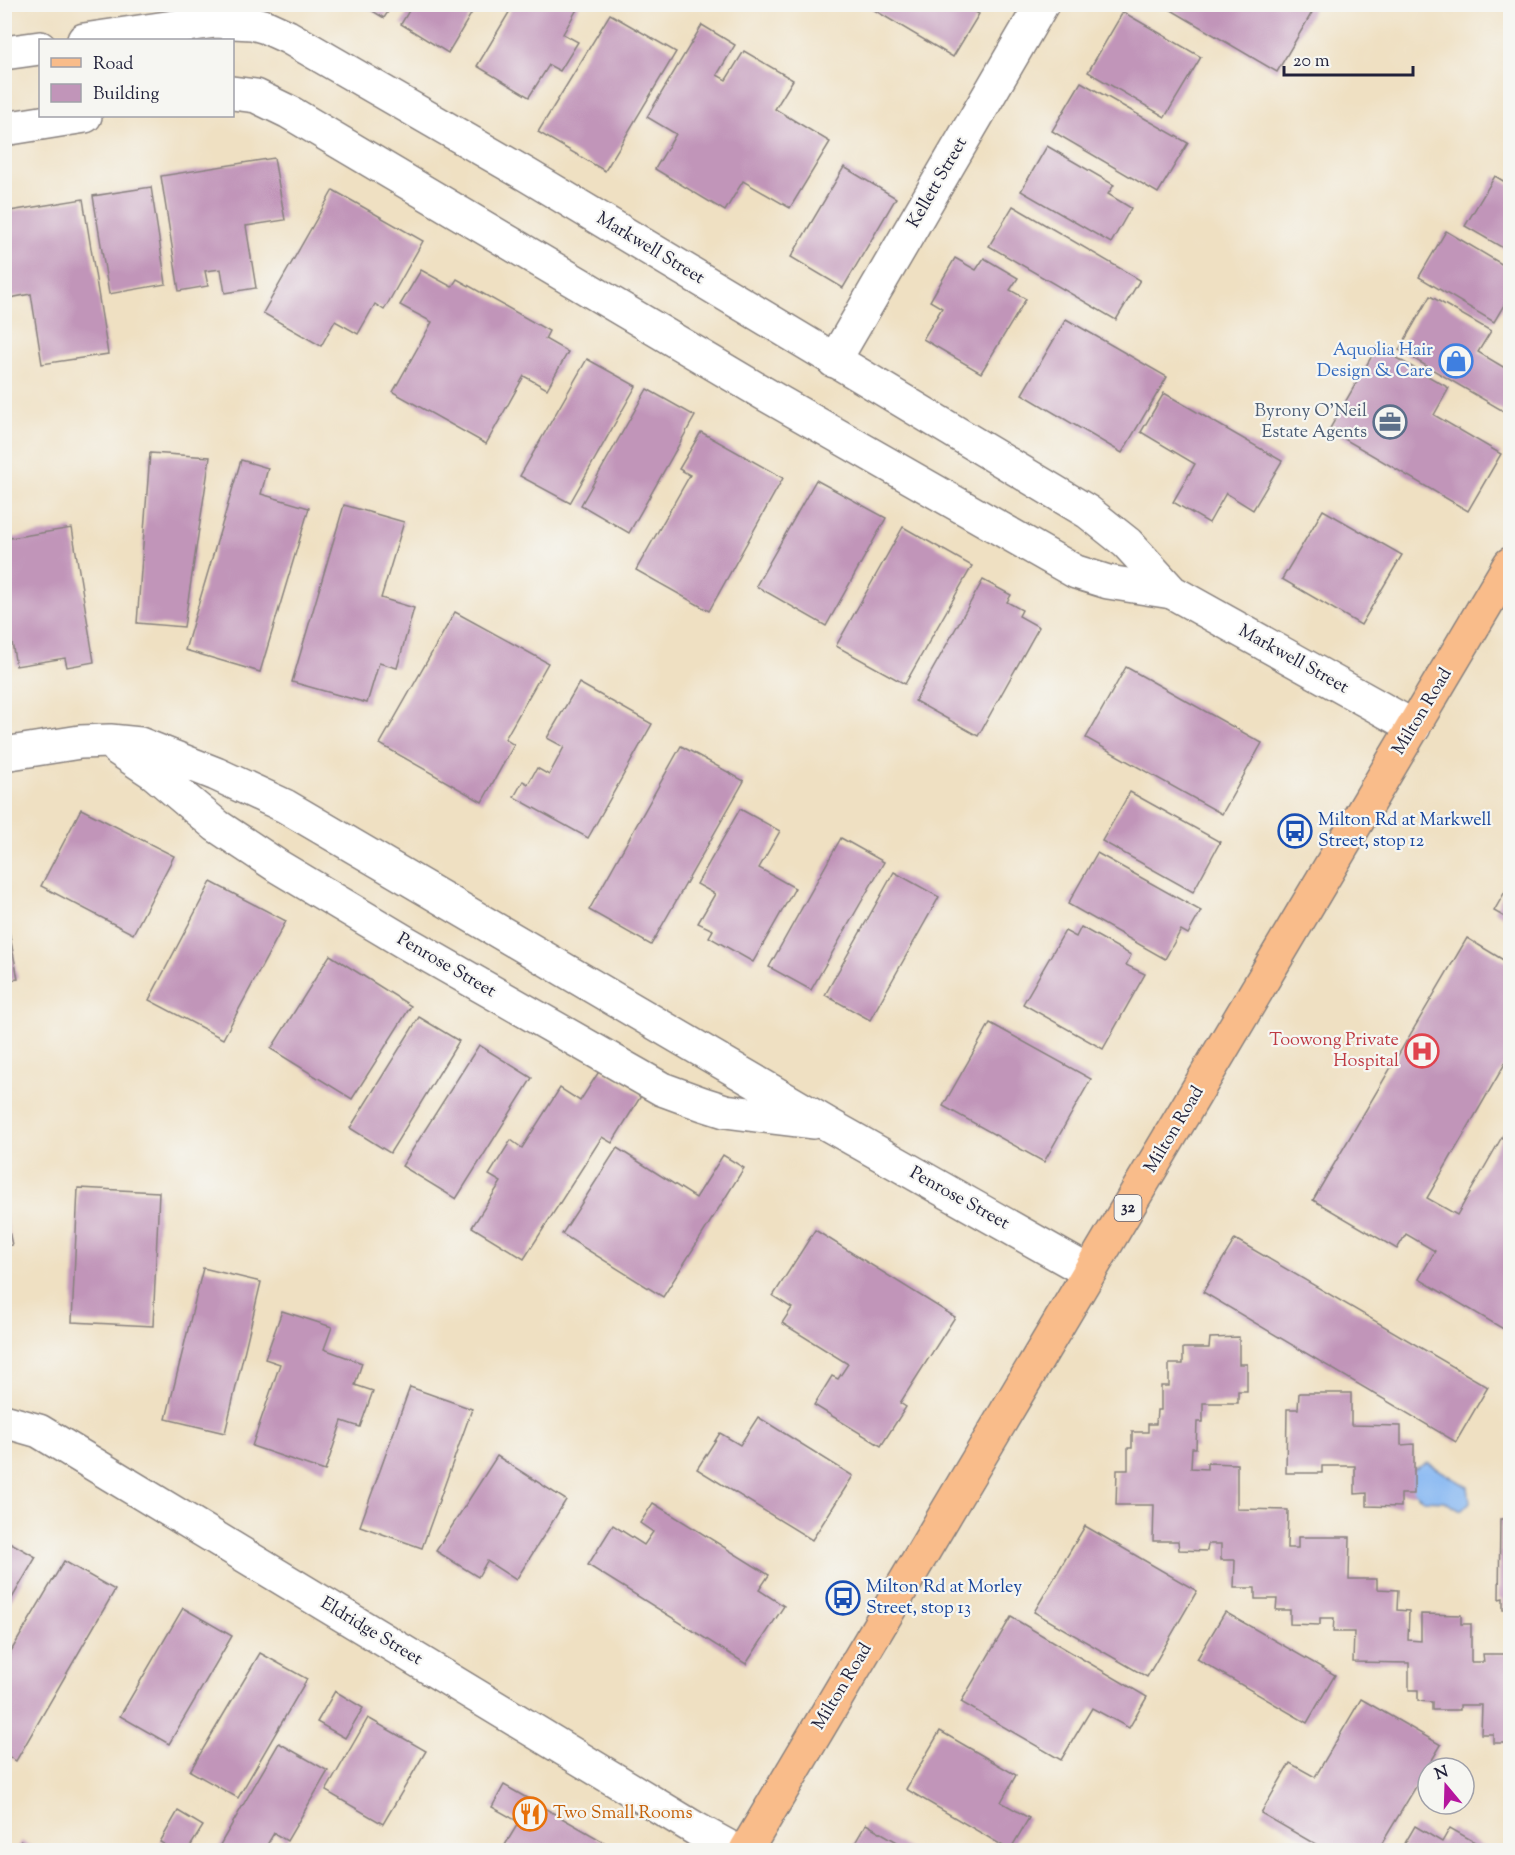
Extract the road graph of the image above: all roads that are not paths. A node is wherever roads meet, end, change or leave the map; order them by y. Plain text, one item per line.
1 (1040, 5) edge
2 (91, 39) edge
3 (39, 48) edge
4 (4, 53) edge
5 (234, 93) edge
6 (79, 117) edge
7 (4, 129) edge
8 (834, 361) junction
9 (1510, 564) edge
10 (1172, 592) junction
11 (1414, 727) junction
12 (93, 742) junction
13 (4, 754) edge
14 (829, 1125) junction
15 (1089, 1272) junction
16 (4, 1421) edge
17 (734, 1851) edge
18 (746, 1851) edge

1 - 8 street, Kellett Street
2 - 8 street, Markwell Street
3 - 4 street
5 - 10 street, Markwell Street
6 - 7 street
8 - 10 street, Markwell Street
9 - 11 main road, Milton Road / 32
10 - 11 street, Markwell Street
11 - 15 main road, Milton Road / 32
12 - 13 street, Penrose Street
12 - 14 street, Penrose Street
12 - 14 street, Penrose Street
14 - 15 street, Penrose Street
15 - 18 main road, Milton Road / 32
16 - 17 street, Eldridge Street

